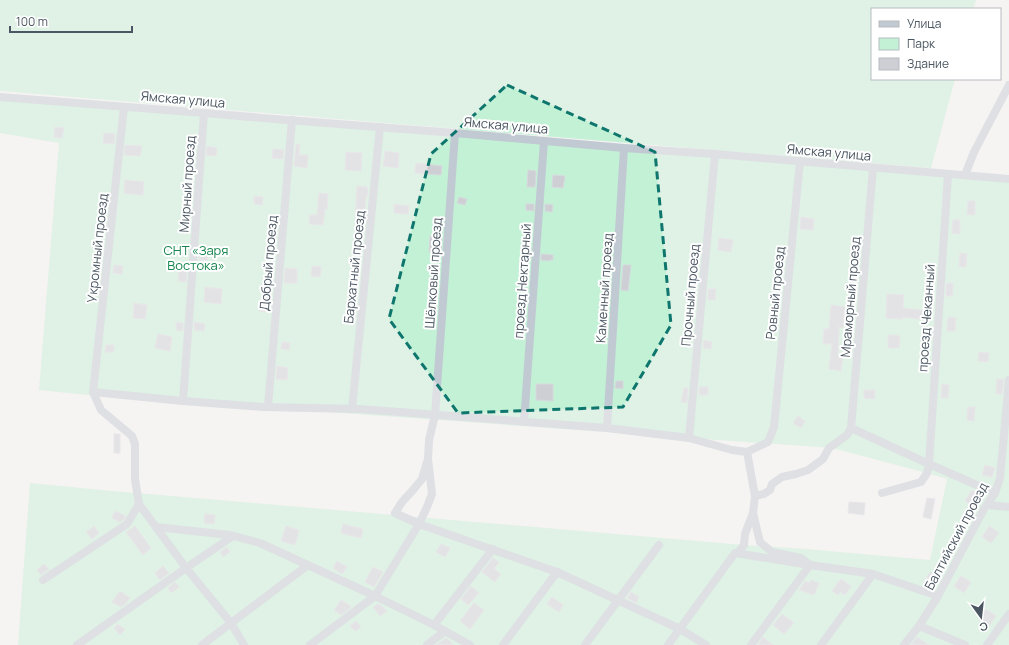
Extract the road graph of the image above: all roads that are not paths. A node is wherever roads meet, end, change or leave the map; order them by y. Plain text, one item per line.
1 (1009, 85) edge
2 (0, 97) edge
3 (124, 107) junction
4 (204, 113) junction
5 (292, 120) junction
6 (380, 127) junction
7 (455, 133) junction
8 (544, 141) junction
9 (624, 148) junction
10 (715, 154) junction
11 (800, 161) junction
12 (873, 168) junction
13 (948, 174) junction
14 (965, 175) junction
15 (1009, 179) edge
16 (1009, 380) edge
17 (94, 392) junction
18 (183, 401) junction
19 (268, 407) junction
20 (352, 409) junction
21 (435, 415) junction
22 (524, 422) junction
23 (607, 428) junction
24 (851, 428) junction
25 (689, 438) junction
26 (747, 452) junction
27 (428, 460) junction
28 (929, 464) junction
29 (994, 492) junction
30 (882, 493) dead end
31 (755, 496) junction
32 (139, 504) junction
33 (987, 505) junction
34 (1009, 507) edge
35 (754, 513) junction
36 (419, 524) junction
37 (156, 527) junction
38 (233, 536) junction
39 (659, 545) dead end
40 (493, 549) junction
41 (736, 553) junction
42 (308, 565) junction
43 (810, 565) junction
44 (186, 568) junction
45 (557, 572) junction
46 (873, 574) junction
47 (43, 580) dead end
48 (375, 596) junction
49 (938, 596) junction
50 (618, 600) junction
51 (1009, 614) edge
52 (231, 623) junction
53 (434, 625) junction
54 (919, 626) junction
55 (680, 629) junction
56 (445, 631) junction
57 (77, 645) edge
58 (202, 645) edge
59 (244, 645) edge
60 (310, 645) edge
61 (427, 645) edge
62 (470, 645) edge
63 (503, 645) edge
64 (585, 645) edge
65 (668, 645) edge
66 (706, 645) edge
67 (751, 645) edge
68 (821, 645) edge
69 (904, 645) edge
70 (965, 645) edge
71 (987, 645) edge

1 - 14 street
2 - 3 street, Ямская улица
3 - 4 street, Ямская улица
3 - 17 street, Укромный проезд
4 - 5 street, Ямская улица
4 - 18 street, Мирный проезд
5 - 6 street, Ямская улица
5 - 19 street, Добрый проезд
6 - 7 street, Ямская улица
6 - 20 street, Бархатный проезд
7 - 8 street, Ямская улица
7 - 21 street, Шёлковый проезд
8 - 9 street, Ямская улица
8 - 22 street, проезд Нектарный
9 - 10 street, Ямская улица
9 - 23 street, Каменный проезд
10 - 11 street, Ямская улица
10 - 25 street, Прочный проезд
11 - 12 street, Ямская улица
11 - 26 street, Ровный проезд
12 - 13 street, Ямская улица
12 - 24 street, Мраморный проезд
13 - 14 street, Ямская улица
13 - 28 street, проезд Чеканный
14 - 15 street, Ямская улица
16 - 29 street, Балтийский проезд
17 - 18 street
17 - 32 street
18 - 19 street
19 - 20 street
20 - 21 street
21 - 22 street
21 - 27 street, Шёлковый проезд
22 - 23 street
23 - 25 street
24 - 28 street
24 - 31 street
25 - 26 street
26 - 31 street
27 - 36 street
27 - 36 street
28 - 29 street
28 - 30 street
29 - 33 street, Балтийский проезд
31 - 35 street
32 - 37 street
32 - 47 street
33 - 34 street
33 - 49 street, Балтийский проезд
35 - 41 street
35 - 43 street
36 - 40 street
36 - 48 street
37 - 38 street
37 - 44 street
38 - 42 street
38 - 44 street
39 - 50 street
40 - 45 street
40 - 53 street
41 - 43 street
41 - 55 street
42 - 48 street
42 - 52 street
43 - 46 street
43 - 67 street
44 - 52 street
44 - 57 street
45 - 50 street
45 - 63 street
46 - 49 street
46 - 68 street
48 - 53 street
48 - 60 street
49 - 54 street, Балтийский проезд
50 - 55 street
50 - 64 street
51 - 71 street
52 - 58 street
52 - 59 street
53 - 56 street
54 - 69 street, Балтийский проезд
54 - 70 street
55 - 65 street
55 - 66 street
56 - 61 street
56 - 62 street

